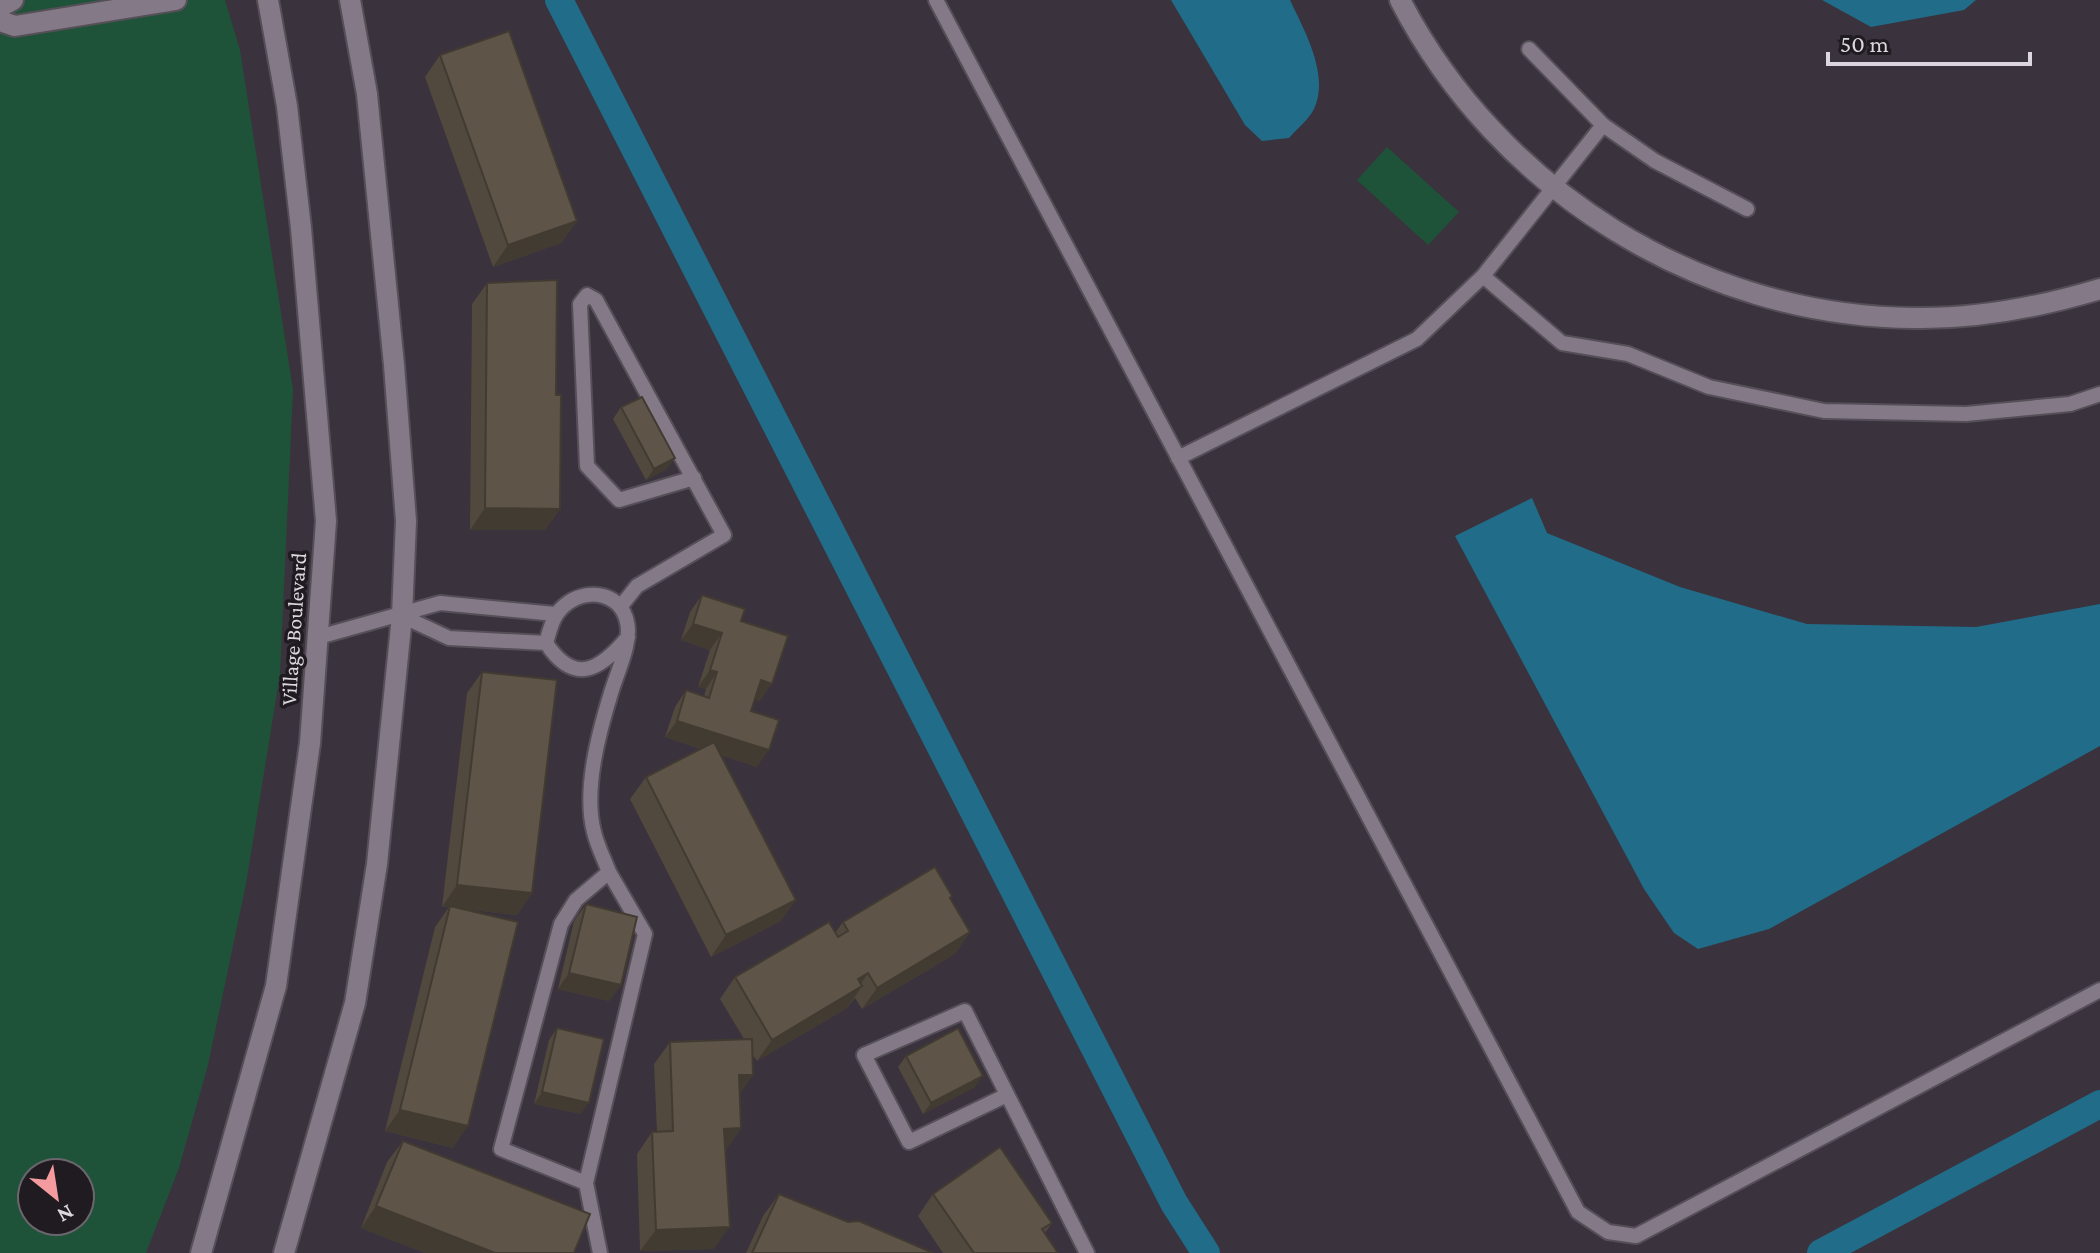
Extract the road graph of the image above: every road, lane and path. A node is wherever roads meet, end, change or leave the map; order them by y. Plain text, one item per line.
1 (13, 0) edge
2 (176, 0) edge
3 (268, 0) edge
4 (350, 0) edge
5 (936, 0) edge
6 (1400, 0) edge
7 (0, 7) edge
8 (0, 21) edge
9 (1529, 49) dead end
10 (1603, 125) junction
11 (1554, 188) junction
12 (1747, 209) dead end
13 (1483, 276) junction
14 (2100, 289) edge
15 (2100, 394) edge
16 (1178, 458) junction
17 (694, 478) junction
18 (621, 606) junction
19 (555, 614) junction
20 (402, 616) junction
21 (628, 637) junction
22 (315, 638) junction
23 (546, 643) junction
24 (609, 872) junction
25 (2100, 990) edge
26 (1007, 1095) junction
27 (586, 1183) junction
28 (201, 1253) edge
29 (284, 1253) edge
30 (600, 1253) edge
31 (1087, 1253) edge

1 - 7 street
2 - 8 street
3 - 22 street, Village Boulevard
4 - 20 street
5 - 16 lane
6 - 11 street
9 - 10 lane
10 - 11 lane
10 - 12 lane
11 - 13 lane
11 - 14 street
13 - 15 lane
13 - 16 lane
16 - 25 lane
17 - 17 lane
17 - 18 lane
18 - 19 lane
18 - 21 lane
19 - 20 lane
19 - 23 lane
20 - 22 lane
20 - 23 lane
20 - 29 street
21 - 23 lane
21 - 24 lane
22 - 28 street, Village Boulevard
24 - 27 lane
24 - 27 lane
26 - 26 lane
26 - 31 lane
27 - 30 lane

